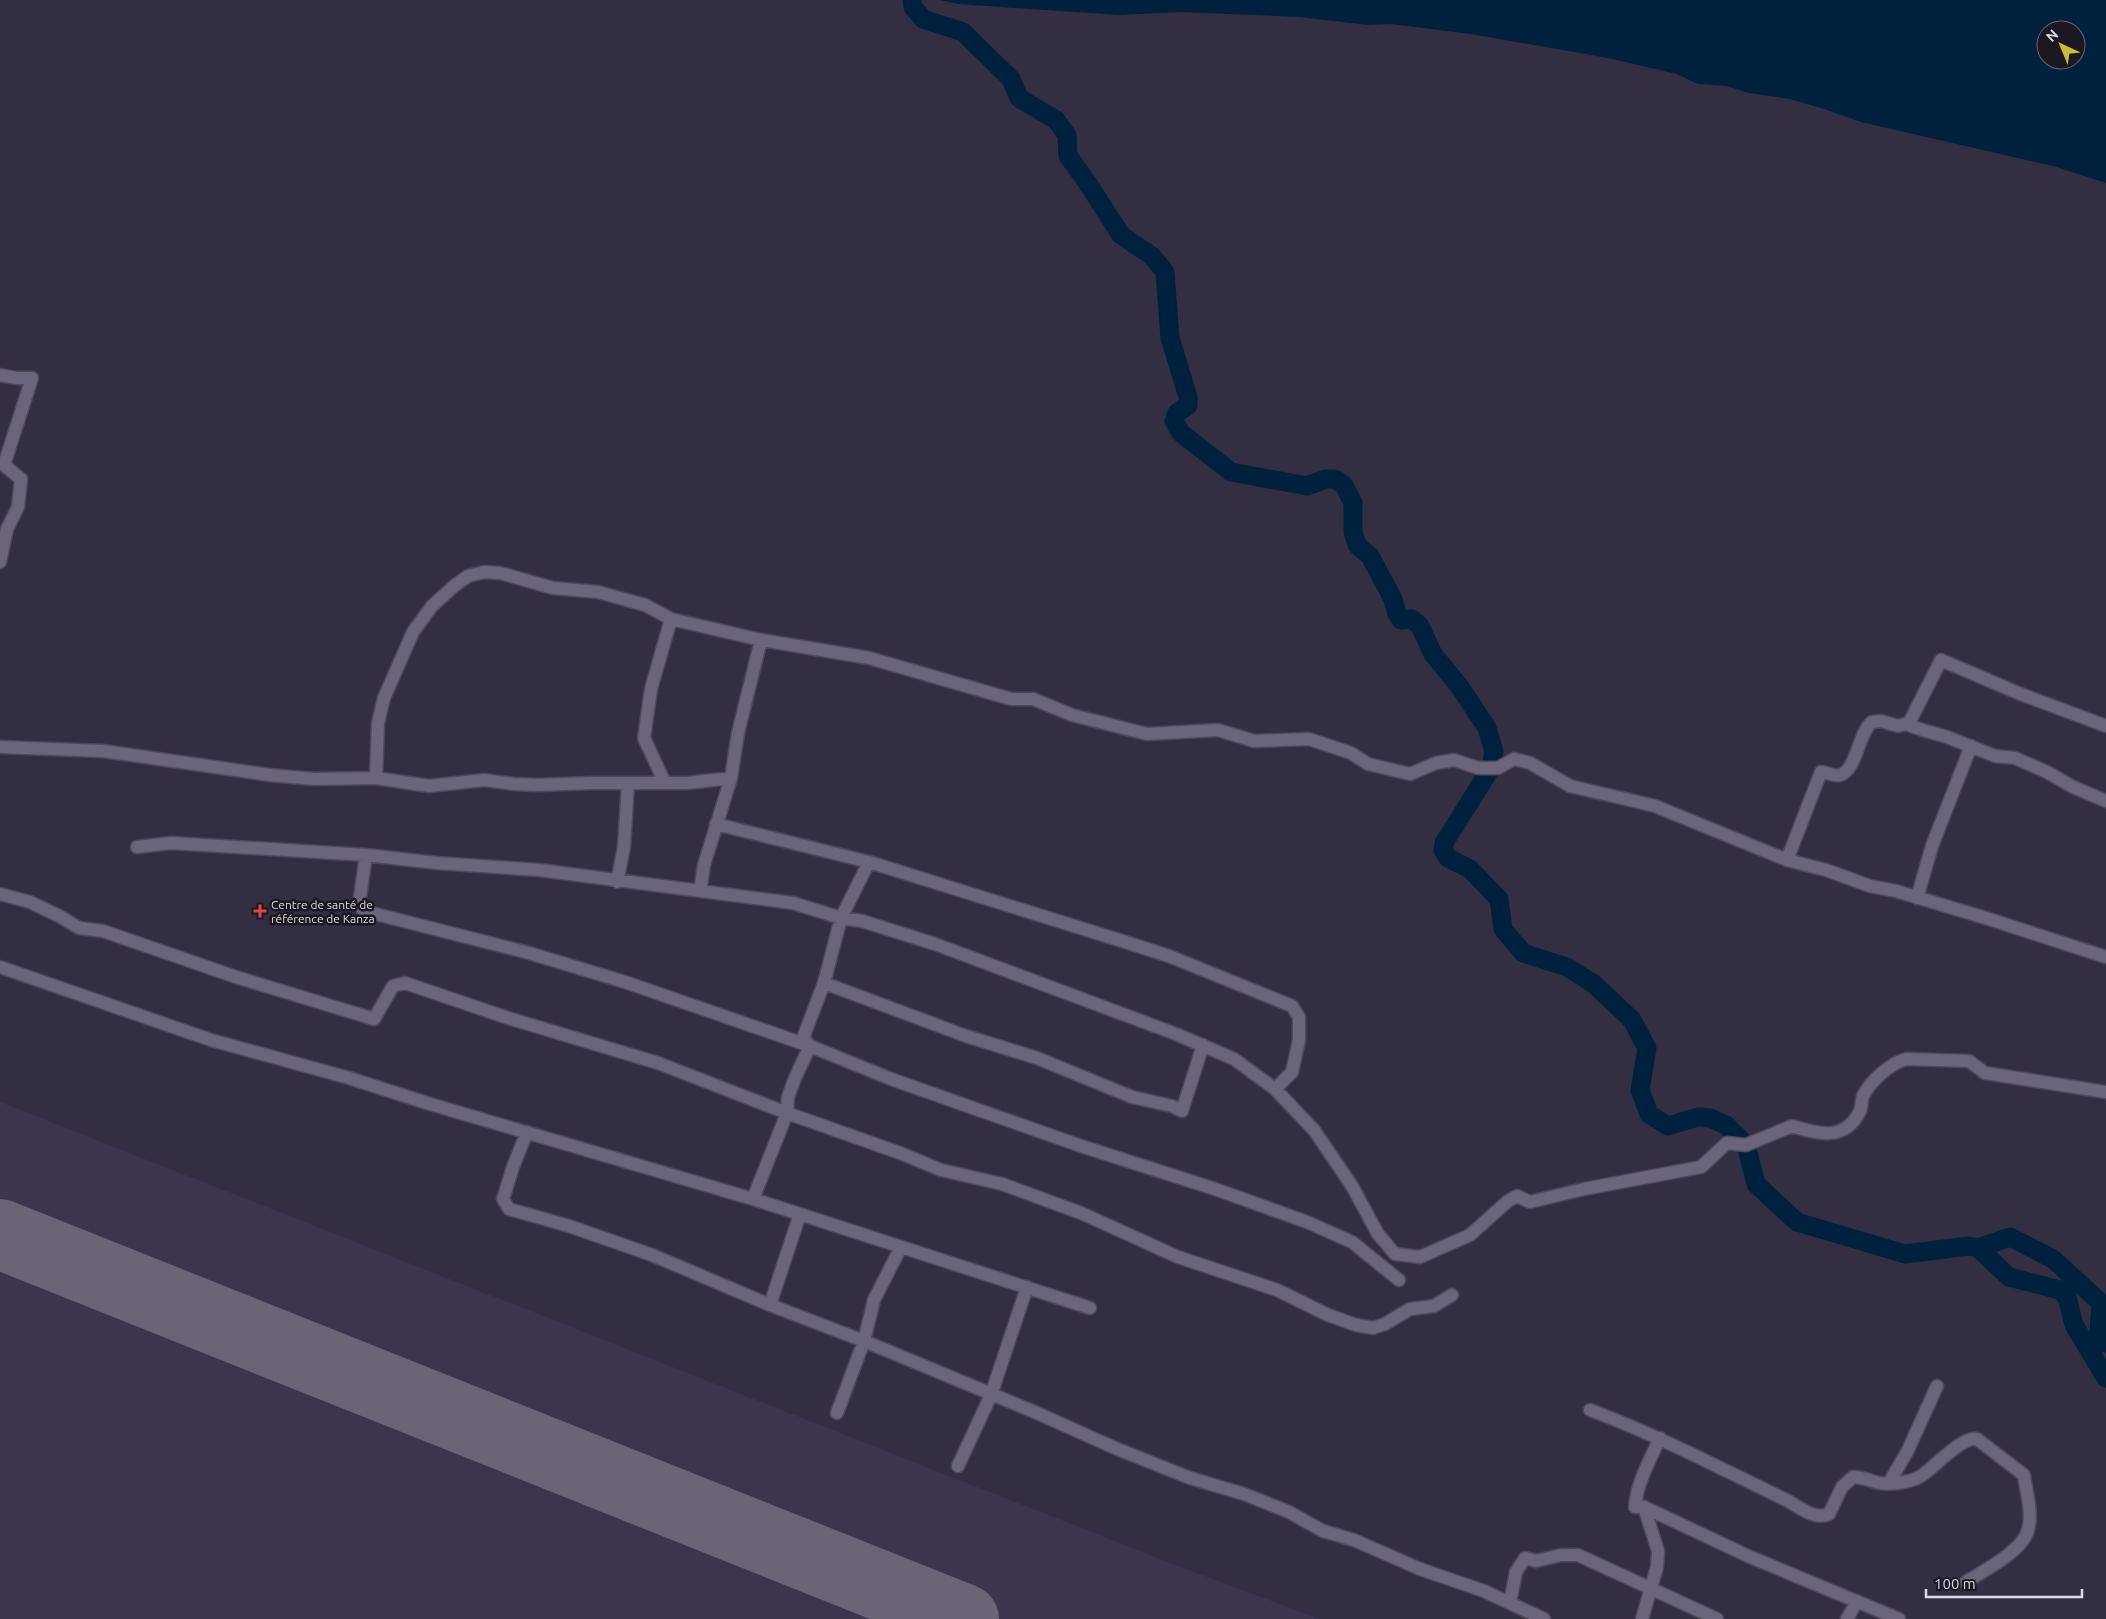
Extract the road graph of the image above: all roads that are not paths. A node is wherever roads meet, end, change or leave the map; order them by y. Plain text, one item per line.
1 (0, 375) edge
2 (0, 562) edge
3 (671, 619) junction
4 (761, 640) junction
5 (1909, 723) junction
6 (2106, 726) edge
7 (1971, 746) junction
8 (0, 747) edge
9 (376, 778) junction
10 (730, 778) junction
11 (665, 782) junction
12 (628, 783) junction
13 (2106, 801) edge
14 (716, 824) junction
15 (137, 847) dead end
16 (366, 855) junction
17 (1787, 860) junction
18 (869, 862) junction
19 (617, 882) junction
20 (700, 891) junction
21 (0, 894) edge
22 (1917, 898) junction
23 (841, 918) junction
24 (2106, 957) edge
25 (0, 967) edge
26 (824, 983) junction
27 (1203, 1045) junction
28 (810, 1046) junction
29 (1275, 1089) junction
30 (2106, 1092) edge
31 (787, 1113) junction
32 (527, 1132) junction
33 (753, 1199) junction
34 (800, 1214) junction
35 (901, 1247) junction
36 (1399, 1280) dead end
37 (1027, 1287) junction
38 (1452, 1295) dead end
39 (770, 1305) junction
40 (1090, 1308) dead end
41 (864, 1341) junction
42 (1937, 1386) dead end
43 (991, 1395) junction
44 (1590, 1410) dead end
45 (837, 1413) dead end
46 (1660, 1438) junction
47 (958, 1466) dead end
48 (1889, 1483) junction
49 (1644, 1507) junction
50 (1966, 1582) dead end
51 (1651, 1590) junction
52 (1857, 1601) junction
53 (1510, 1602) junction
54 (1544, 1619) edge
55 (1642, 1619) edge
56 (1717, 1619) edge
57 (1848, 1619) edge
58 (1899, 1619) edge

1 - 2 street
3 - 4 street
3 - 9 street
3 - 11 street
4 - 10 street
4 - 17 street
5 - 6 street
5 - 7 street
5 - 17 street
7 - 13 street
7 - 22 street
8 - 9 street
9 - 12 street
10 - 11 street
10 - 14 street
11 - 12 street
12 - 19 street
14 - 18 street
14 - 20 street
15 - 16 street
16 - 19 street
16 - 28 street
17 - 22 street
18 - 23 street
18 - 29 street
19 - 20 street
20 - 23 street
21 - 31 street
22 - 24 street
23 - 26 street
23 - 27 street
25 - 32 street
26 - 27 street
26 - 28 street
27 - 29 street
28 - 31 street
28 - 36 street
29 - 30 street
31 - 33 street
31 - 38 street
32 - 33 street
32 - 39 street
33 - 34 street
34 - 35 street
34 - 39 street
35 - 37 street
35 - 41 street
37 - 40 street
37 - 43 street
39 - 41 street
41 - 43 street
41 - 45 street
42 - 48 street
43 - 47 street
43 - 53 street
44 - 46 street
46 - 48 street
46 - 49 street
48 - 50 street
49 - 51 street
49 - 52 street
51 - 53 street
51 - 55 street
51 - 56 street
52 - 57 street
52 - 58 street
53 - 54 street

